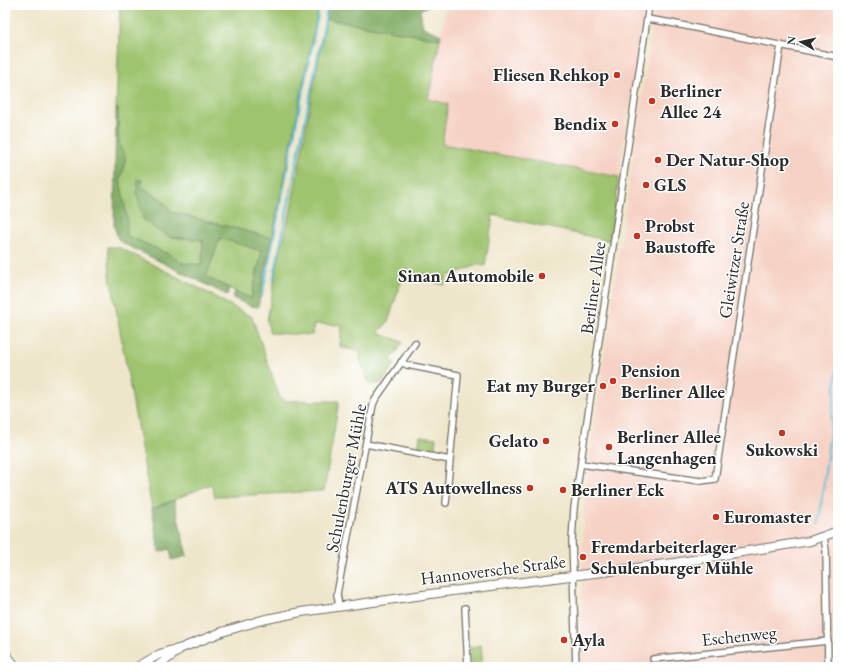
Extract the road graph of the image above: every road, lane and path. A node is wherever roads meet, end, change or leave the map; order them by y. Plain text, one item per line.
1 (649, 5) edge
2 (647, 19) junction
3 (781, 45) junction
4 (838, 57) edge
5 (415, 343) dead end
6 (402, 362) junction
7 (366, 444) junction
8 (450, 460) junction
9 (581, 464) junction
10 (446, 503) dead end
11 (838, 531) edge
12 (824, 537) junction
13 (573, 577) junction
14 (339, 606) junction
15 (465, 608) dead end
16 (828, 641) junction
17 (179, 649) junction
18 (5, 655) edge
19 (653, 659) dead end
20 (15, 667) edge
21 (137, 667) edge
22 (156, 667) edge
23 (468, 667) edge
24 (575, 667) edge
25 (828, 667) edge

1 - 2 street, Berliner Allee
2 - 3 street
2 - 9 street, Berliner Allee
3 - 4 street
3 - 9 street, Gleiwitzer Straße
5 - 6 street, Schulenburger Mühle
6 - 7 street, Schulenburger Mühle
6 - 8 street
7 - 8 street
7 - 14 street, Schulenburger Mühle
8 - 10 street
9 - 13 street, Berliner Allee
11 - 12 main road, Hannoversche Straße
12 - 13 main road, Hannoversche Straße
12 - 16 street
13 - 14 main road, Hannoversche Straße
13 - 24 street, Berliner Allee
14 - 17 main road, Hannoversche Straße
15 - 23 street
16 - 19 street, Eschenweg
16 - 25 street
17 - 21 main road, Hannoversche Straße
17 - 22 main road, Hannoversche Straße
18 - 20 highway

